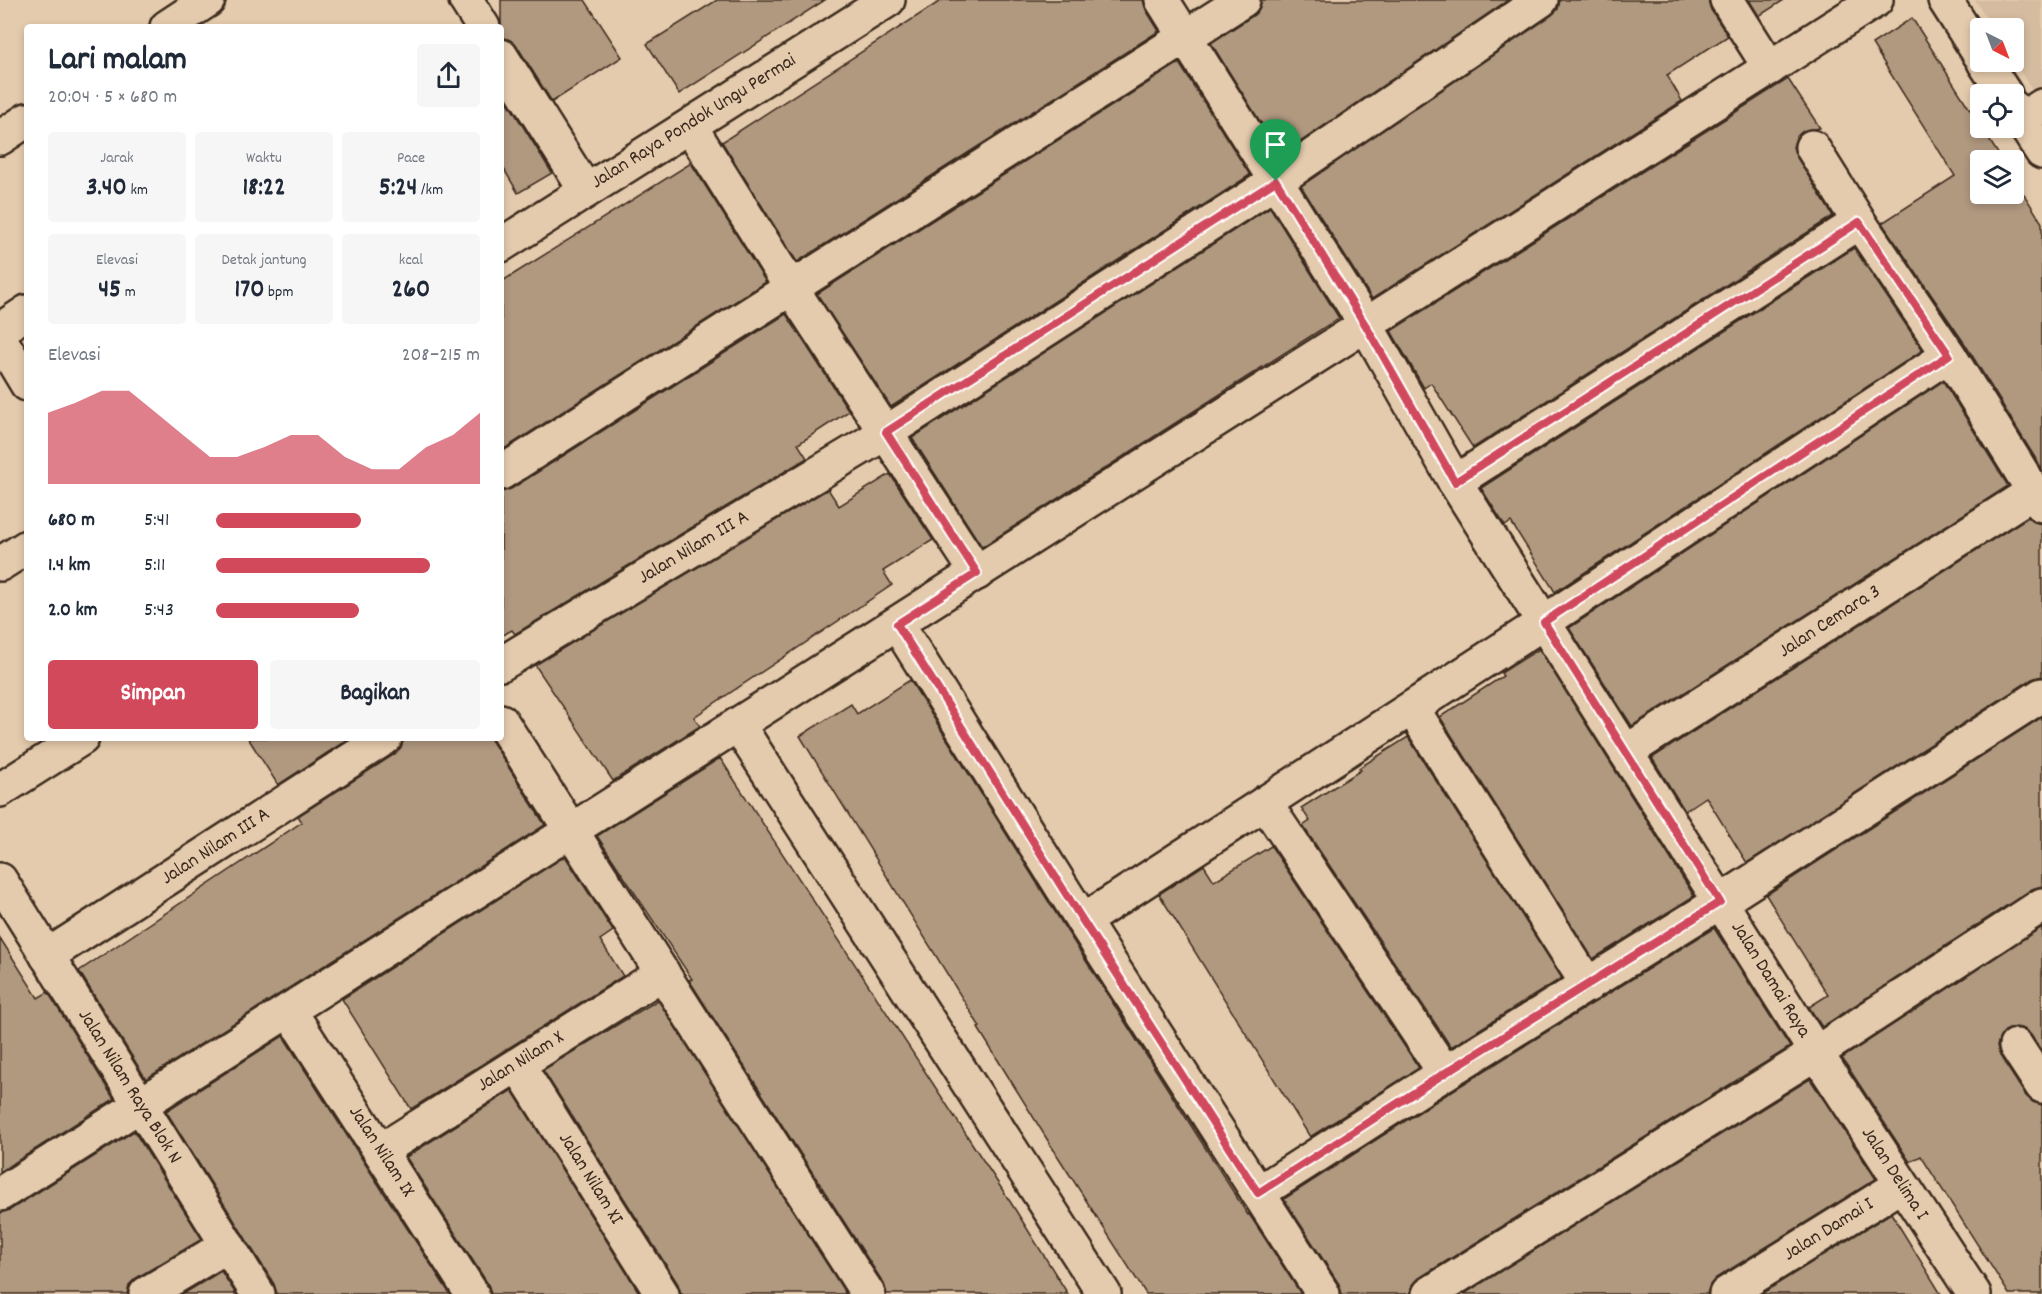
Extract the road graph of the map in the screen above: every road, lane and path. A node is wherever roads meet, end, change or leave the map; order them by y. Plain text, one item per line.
1 (208, 0) edge
2 (888, 0) edge
3 (1162, 0) edge
4 (1243, 0) edge
5 (1541, 0) edge
6 (1727, 0) edge
7 (1876, 0) edge
8 (1945, 0) edge
9 (172, 24) edge
10 (1185, 38) junction
11 (1970, 39) edge
12 (504, 61) edge
13 (1770, 68) junction
14 (1992, 72) edge
15 (2002, 84) edge
16 (2024, 115) edge
17 (24, 122) edge
18 (690, 126) junction
19 (0, 138) edge
20 (1812, 147) dead end
21 (2042, 152) edge
22 (1276, 181) junction
23 (586, 190) junction
24 (1859, 222) junction
25 (504, 243) edge
26 (792, 289) junction
27 (24, 314) edge
28 (1366, 326) junction
29 (0, 330) edge
30 (0, 339) edge
31 (1949, 355) junction
32 (24, 379) edge
33 (886, 432) junction
34 (504, 471) edge
35 (1455, 482) junction
36 (2038, 498) edge
37 (24, 549) edge
38 (0, 564) edge
39 (977, 573) junction
40 (1544, 622) junction
41 (897, 624) junction
42 (504, 662) edge
43 (2042, 695) edge
44 (1412, 708) junction
45 (738, 725) junction
46 (504, 726) edge
47 (77, 741) edge
48 (380, 741) edge
49 (1626, 752) junction
50 (0, 790) edge
51 (1265, 803) junction
52 (571, 831) junction
53 (0, 880) edge
54 (1720, 902) junction
55 (2042, 905) edge
56 (1083, 921) junction
57 (47, 956) junction
58 (663, 973) junction
59 (1588, 985) junction
60 (289, 1010) junction
61 (2016, 1046) dead end
62 (1816, 1053) junction
63 (518, 1065) junction
64 (1445, 1073) junction
65 (2042, 1086) edge
66 (141, 1105) junction
67 (380, 1151) junction
68 (1901, 1185) junction
69 (1258, 1193) junction
70 (0, 1194) edge
71 (228, 1245) junction
72 (146, 1294) edge
73 (258, 1294) edge
74 (472, 1294) edge
75 (662, 1294) edge
76 (868, 1294) edge
77 (1104, 1294) edge
78 (1323, 1294) edge
79 (1429, 1294) edge
80 (1726, 1294) edge
81 (1974, 1294) edge

1 - 9 street
2 - 18 street, Jalan Raya Pondok Ungu Permai
3 - 10 street, Jalan Damai Raya
4 - 10 street
5 - 22 street, Jalan Nilam III A
6 - 13 street
7 - 13 street
8 - 11 street
10 - 22 street, Jalan Damai Raya
10 - 26 street
12 - 23 street
13 - 28 street
14 - 15 street
16 - 21 street
17 - 19 street
18 - 23 street, Jalan Raya Pondok Ungu Permai
18 - 26 street
20 - 24 street
22 - 28 street, Jalan Damai Raya
22 - 33 street, Jalan Nilam III A
23 - 25 street, Jalan Raya Pondok Ungu Permai
24 - 31 street
24 - 35 street
26 - 33 street
26 - 34 street
27 - 29 street
28 - 35 street, Jalan Damai Raya
28 - 39 street
30 - 32 street
31 - 36 street
31 - 40 street
33 - 39 street
33 - 42 street, Jalan Nilam III A
35 - 40 street, Jalan Damai Raya
36 - 49 street, Jalan Cemara 3
37 - 38 street
39 - 41 street
40 - 44 street
40 - 49 street, Jalan Damai Raya
41 - 45 street
41 - 56 street
43 - 54 street
44 - 51 street
44 - 59 street
45 - 52 street
45 - 77 street
46 - 52 street
47 - 50 street
48 - 57 street, Jalan Nilam III A
49 - 54 street, Jalan Damai Raya
51 - 56 street
51 - 64 street
52 - 58 street
52 - 60 street
53 - 57 street, Jalan Nilam Raya Blok N
54 - 59 street
54 - 62 street, Jalan Damai Raya
55 - 62 street
56 - 69 street
57 - 66 street, Jalan Nilam Raya Blok N
58 - 63 street, Jalan Nilam X
58 - 76 street
59 - 64 street
60 - 66 street
60 - 67 street, Jalan Nilam IX
61 - 65 street
62 - 68 street, Jalan Delima I
62 - 79 street
63 - 67 street, Jalan Nilam X
63 - 75 street, Jalan Nilam XI
64 - 69 street
66 - 70 street
66 - 71 street, Jalan Nilam Raya Blok N
67 - 74 street, Jalan Nilam IX
68 - 80 street, Jalan Damai I
68 - 81 street, Jalan Delima I
69 - 78 street
71 - 72 street
71 - 73 street, Jalan Nilam Raya Blok N

